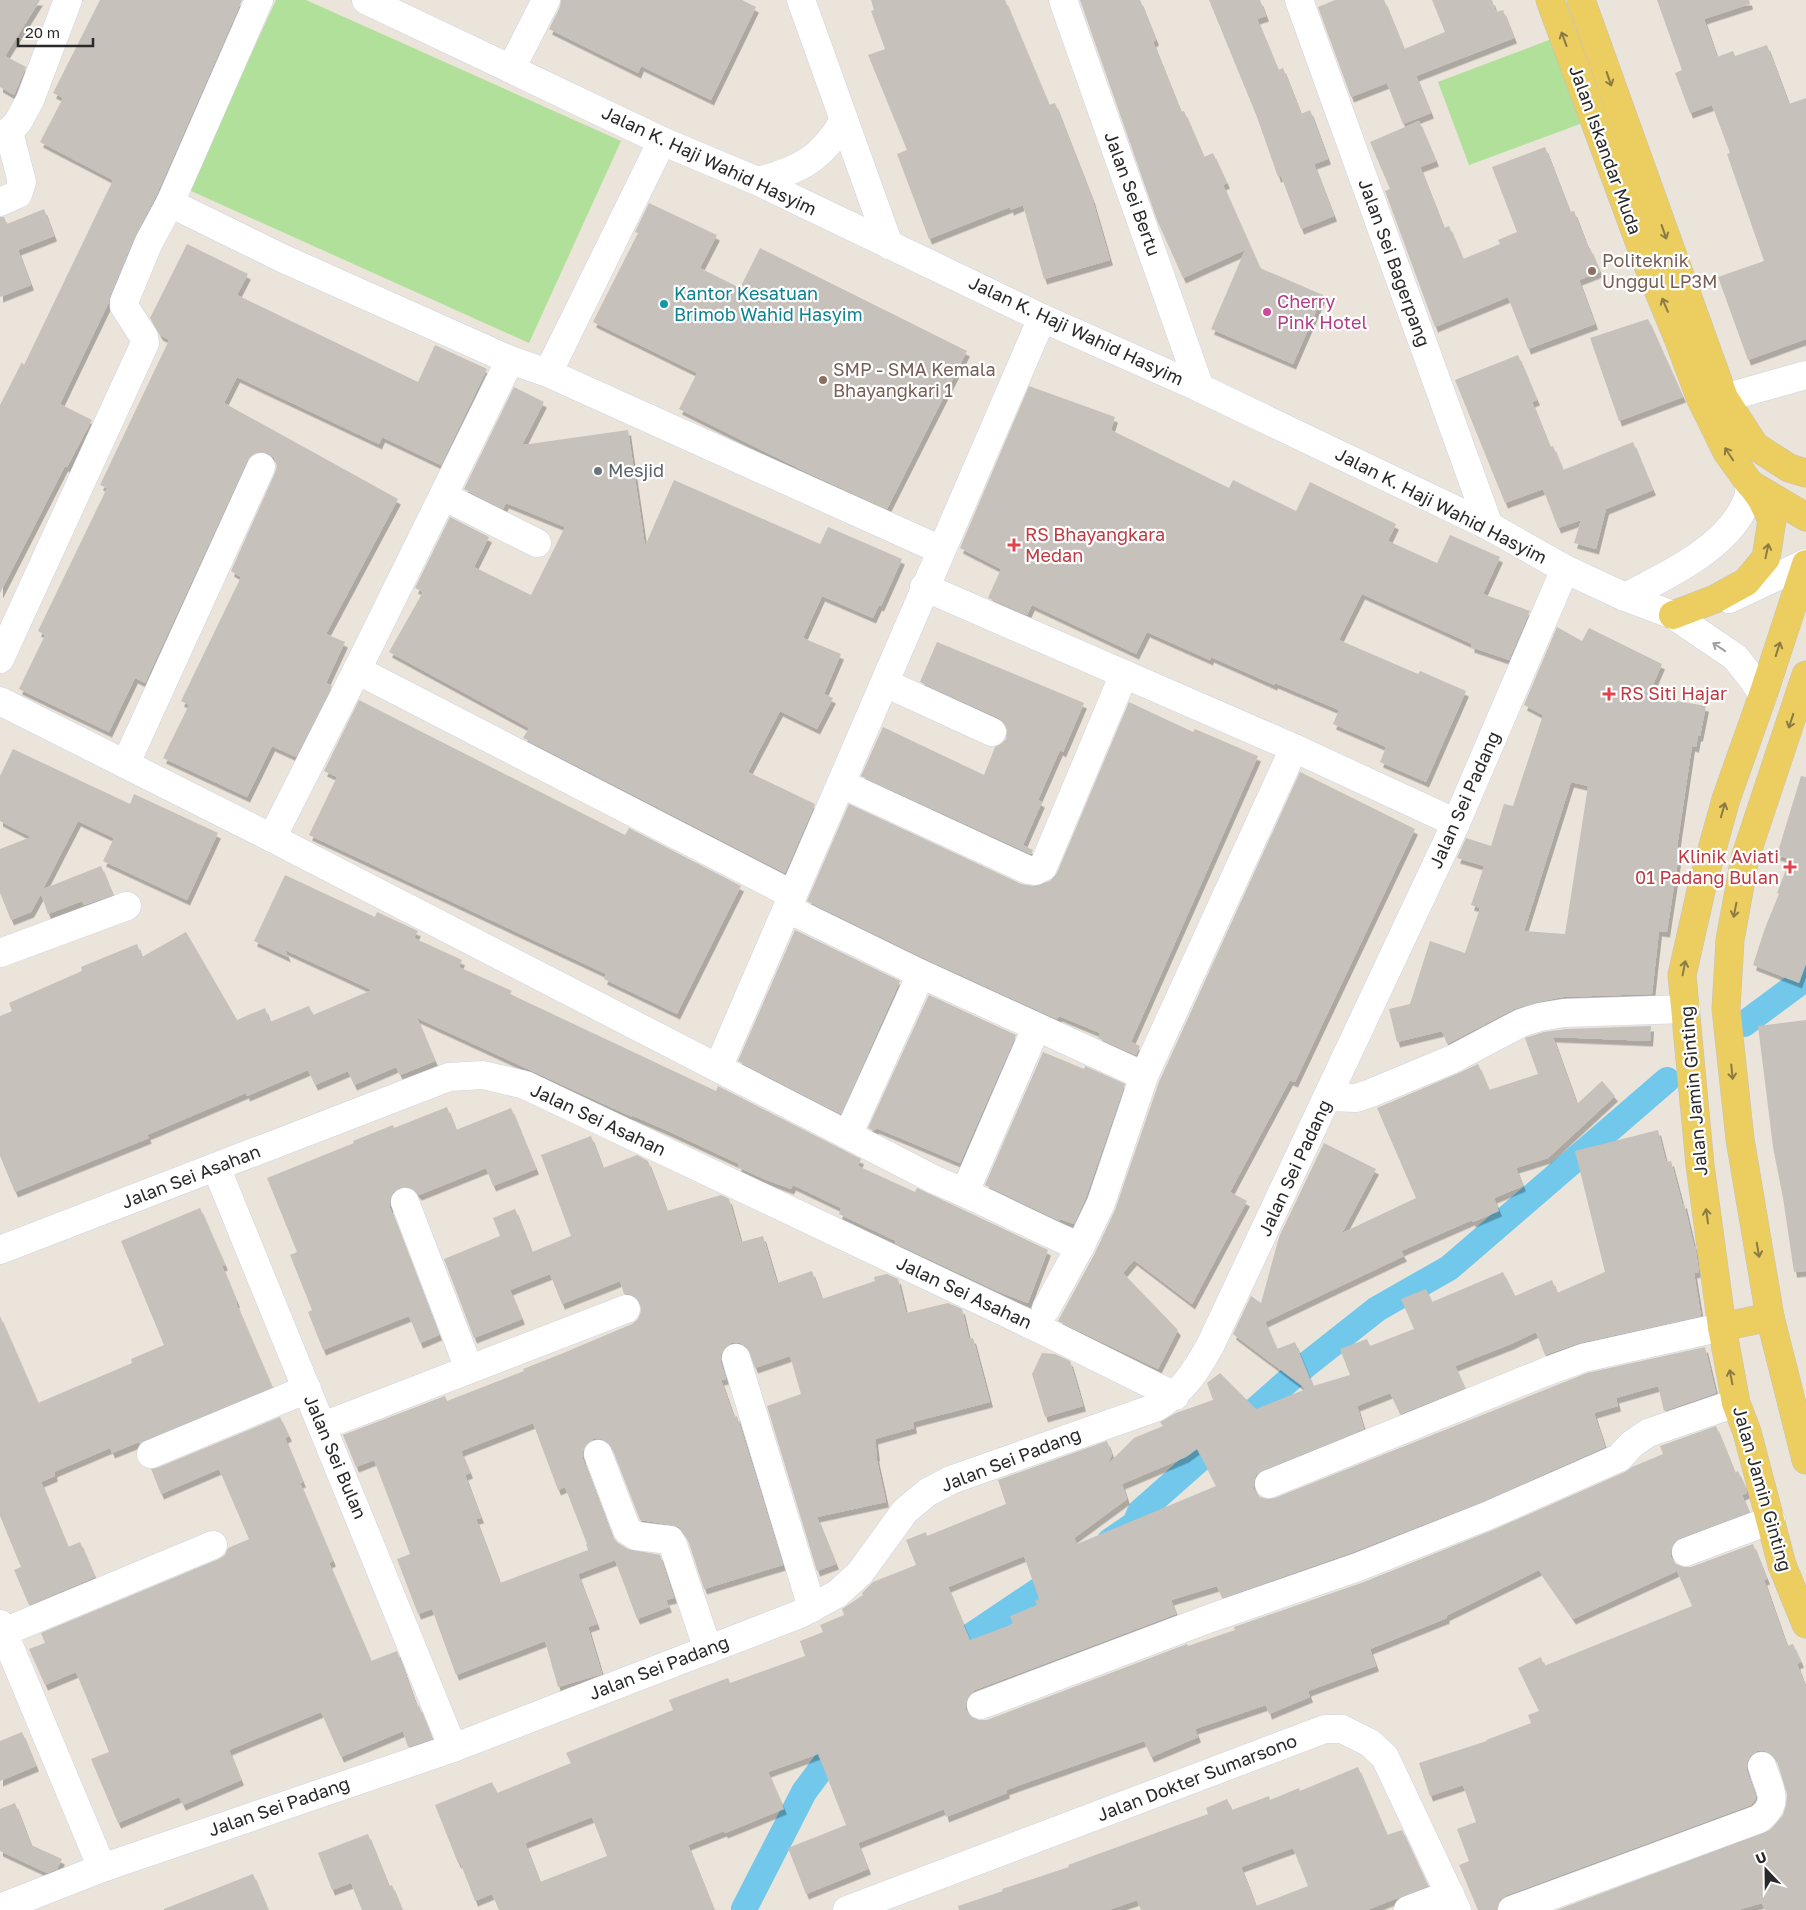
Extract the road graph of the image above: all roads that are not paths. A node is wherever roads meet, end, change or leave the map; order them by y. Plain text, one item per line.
1 (68, 0) edge
2 (259, 0) edge
3 (366, 0) edge
4 (546, 0) edge
5 (800, 0) edge
6 (1063, 0) edge
7 (1299, 0) edge
8 (1550, 0) edge
9 (1581, 0) edge
10 (511, 69) junction
11 (844, 120) junction
12 (7, 125) edge
13 (662, 140) junction
14 (757, 181) junction
15 (0, 202) edge
16 (170, 203) junction
17 (889, 245) junction
18 (1042, 318) junction
19 (510, 360) junction
20 (548, 373) junction
21 (1806, 375) edge
22 (1200, 388) junction
23 (1724, 398) junction
24 (261, 466) dead end
25 (1806, 473) edge
26 (1750, 484) junction
27 (443, 496) junction
28 (1806, 517) edge
29 (1489, 526) junction
30 (537, 543) dead end
31 (941, 550) junction
32 (1806, 563) edge
33 (1565, 569) junction
34 (924, 587) junction
35 (1625, 597) junction
36 (1673, 615) junction
37 (0, 659) edge
38 (357, 670) junction
39 (1124, 674) junction
40 (1806, 675) edge
41 (885, 683) junction
42 (1763, 695) junction
43 (3, 713) edge
44 (992, 732) dead end
45 (1294, 748) junction
46 (126, 764) junction
47 (842, 784) junction
48 (1456, 823) junction
49 (272, 838) junction
50 (791, 902) junction
51 (127, 906) dead end
52 (0, 953) edge
53 (921, 974) junction
54 (1686, 1009) junction
55 (1036, 1028) junction
56 (718, 1068) junction
57 (1144, 1076) junction
58 (1328, 1097) junction
59 (848, 1135) junction
60 (216, 1167) junction
61 (965, 1192) junction
62 (405, 1202) dead end
63 (1080, 1247) junction
64 (0, 1250) edge
65 (626, 1309) dead end
66 (1046, 1309) dead end
67 (1770, 1317) junction
68 (1722, 1327) junction
69 (736, 1358) dead end
70 (469, 1369) junction
71 (306, 1389) junction
72 (1175, 1396) junction
73 (1736, 1403) junction
74 (323, 1426) junction
75 (151, 1454) dead end
76 (598, 1454) dead end
77 (1806, 1460) edge
78 (1269, 1484) dead end
79 (1771, 1520) junction
80 (212, 1545) dead end
81 (1686, 1552) dead end
82 (812, 1608) junction
83 (1806, 1624) edge
84 (2, 1628) edge
85 (708, 1650) junction
86 (980, 1705) dead end
87 (453, 1748) junction
88 (1762, 1766) dead end
89 (102, 1868) junction
90 (1454, 1902) edge
91 (0, 1908) edge
92 (848, 1910) edge
93 (1408, 1910) edge
94 (1512, 1910) edge

1 - 12 street
2 - 16 street
3 - 10 street, Jalan K. Haji Wahid Hasyim
4 - 10 street
5 - 11 street
6 - 22 street, Jalan Sei Bertu
7 - 29 street, Jalan Sei Bagerpang
26 -> 8 main road, Jalan Iskandar Muda
9 -> 23 main road, Jalan Iskandar Muda
10 - 13 street, Jalan K. Haji Wahid Hasyim
11 - 14 street
11 - 17 street
12 - 15 street
13 - 14 street, Jalan K. Haji Wahid Hasyim
13 - 20 street
14 - 17 street, Jalan K. Haji Wahid Hasyim
16 - 19 street
16 - 37 street
17 - 18 street, Jalan K. Haji Wahid Hasyim
18 - 22 street, Jalan K. Haji Wahid Hasyim
18 - 31 street
19 - 20 street
19 - 27 street
20 - 31 street
21 - 23 street
22 - 29 street, Jalan K. Haji Wahid Hasyim
23 - 25 main road, Jalan Iskandar Muda
24 - 46 street
26 - 28 main road, Jalan Iskandar Muda
26 - 35 street
36 -> 26 main road
27 - 30 street
27 - 38 street
29 - 33 street, Jalan K. Haji Wahid Hasyim
31 - 34 street
32 - 36 street
42 -> 32 main road, Jalan Jamin Ginting
33 - 35 street, Jalan K. Haji Wahid Hasyim
33 - 48 street, Jalan Sei Padang
34 - 39 street
34 - 41 street
35 - 36 street, Jalan K. Haji Wahid Hasyim
42 -> 36 street, Jalan K. Haji Wahid Hasyim
38 - 49 street
38 - 50 street
39 - 45 street
39 - 47 street
40 -> 67 main road
41 - 44 street
41 - 47 street
54 -> 42 main road, Jalan Jamin Ginting
43 - 46 street
45 - 48 street
45 - 57 street
46 - 49 street
47 - 50 street
48 - 58 street, Jalan Sei Padang
49 - 56 street
50 - 53 street
50 - 56 street
51 - 52 street
53 - 55 street
53 - 59 street
54 - 58 street
68 -> 54 main road, Jalan Jamin Ginting
55 - 57 street
55 - 61 street
56 - 59 street
57 - 63 street
58 - 72 street, Jalan Sei Padang
59 - 61 street
60 - 64 street, Jalan Sei Asahan
60 - 71 street, Jalan Sei Bulan
60 - 72 street, Jalan Sei Asahan
61 - 63 street
62 - 70 street
63 - 66 street
65 - 70 street
67 - 68 main road
67 - 77 main road
73 -> 68 main road, Jalan Jamin Ginting
68 - 78 street
69 - 82 street
70 - 74 street
71 - 74 street, Jalan Sei Bulan
71 - 75 street
72 - 82 street, Jalan Sei Padang
73 - 79 main road, Jalan Jamin Ginting
73 - 86 street
74 - 87 street, Jalan Sei Bulan
76 - 85 street
79 - 81 street
79 - 83 main road, Jalan Jamin Ginting
80 - 84 street
82 - 85 street, Jalan Sei Padang
84 - 89 street
85 - 87 street, Jalan Sei Padang
87 - 89 street, Jalan Sei Padang
88 - 94 street
89 - 91 street, Jalan Sei Padang
90 - 92 street, Jalan Dokter Sumarsono
90 - 93 street

